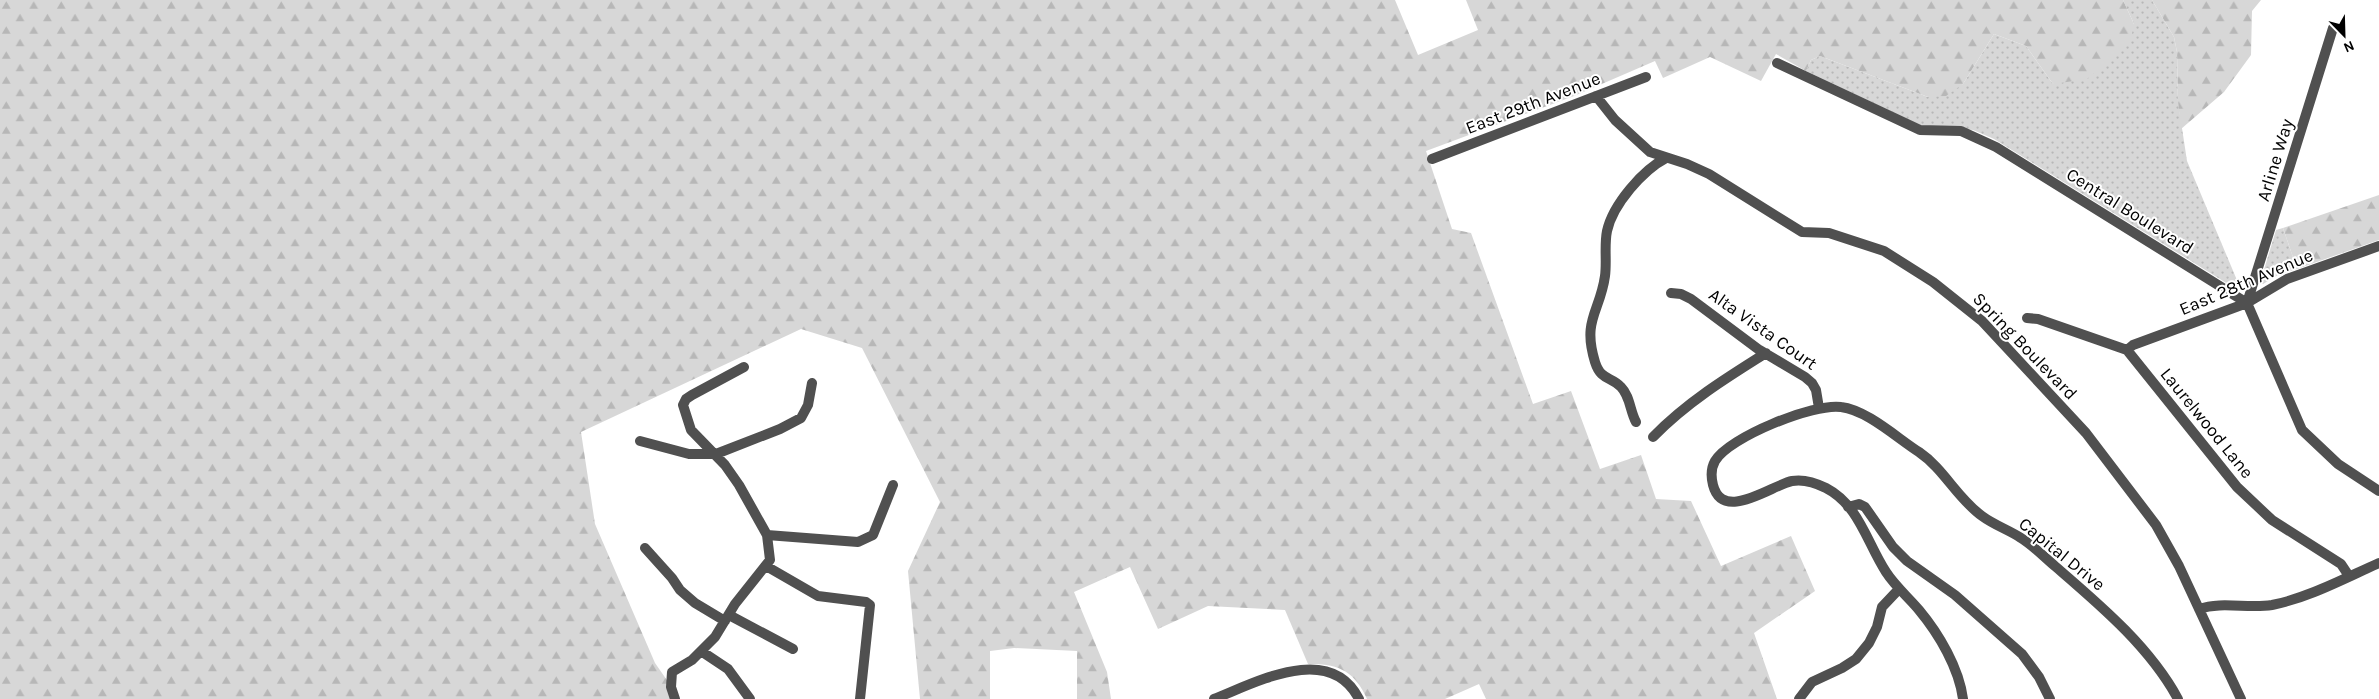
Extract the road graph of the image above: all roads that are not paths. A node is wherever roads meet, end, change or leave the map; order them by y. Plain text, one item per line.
1 (2333, 28) dead end
2 (1777, 63) dead end
3 (1646, 77) dead end
4 (1596, 96) junction
5 (1666, 158) junction
6 (1432, 159) dead end
7 (2379, 246) edge
8 (1671, 293) dead end
9 (2248, 303) junction
10 (2027, 318) dead end
11 (2127, 350) junction
12 (1766, 354) junction
13 (744, 367) dead end
14 (812, 383) dead end
15 (1819, 408) junction
16 (1636, 422) dead end
17 (1652, 437) dead end
18 (640, 441) dead end
19 (716, 454) junction
20 (893, 485) dead end
21 (2379, 491) edge
22 (1848, 507) junction
23 (767, 535) junction
24 (645, 548) dead end
25 (2379, 563) edge
26 (766, 566) junction
27 (2349, 576) junction
28 (1899, 589) junction
29 (2200, 609) junction
30 (727, 618) junction
31 (793, 649) dead end
32 (701, 651) junction
33 (675, 699) edge
34 (750, 699) edge
35 (860, 699) edge
36 (1214, 699) edge
37 (1359, 699) edge
38 (1799, 699) edge
39 (1963, 699) edge
40 (2050, 699) edge
41 (2178, 699) edge
42 (2241, 699) edge

1 - 9 street, Arline Way
2 - 9 street, Central Boulevard
3 - 4 street, East 29th Avenue
4 - 5 street, Spring Boulevard
4 - 6 street, East 29th Avenue
5 - 16 street
5 - 29 street, Spring Boulevard
7 - 9 street, East 28th Avenue
8 - 12 street, Alta Vista Court
9 - 11 street, East 28th Avenue
9 - 21 street
10 - 11 street
11 - 27 street, Laurelwood Lane
12 - 15 street, Alta Vista Court
12 - 17 street
13 - 19 street
14 - 19 street
15 - 22 street, Capital Drive
15 - 41 street, Capital Drive
18 - 19 street
19 - 23 street
20 - 23 street
22 - 28 street, Capital Drive
22 - 40 street
23 - 26 street
24 - 30 street
25 - 27 street
26 - 30 street
26 - 35 street
27 - 29 street
28 - 38 street
28 - 39 street, Capital Drive
29 - 42 street, Spring Boulevard
30 - 31 street
30 - 32 street
32 - 33 street
32 - 34 street
36 - 37 street

